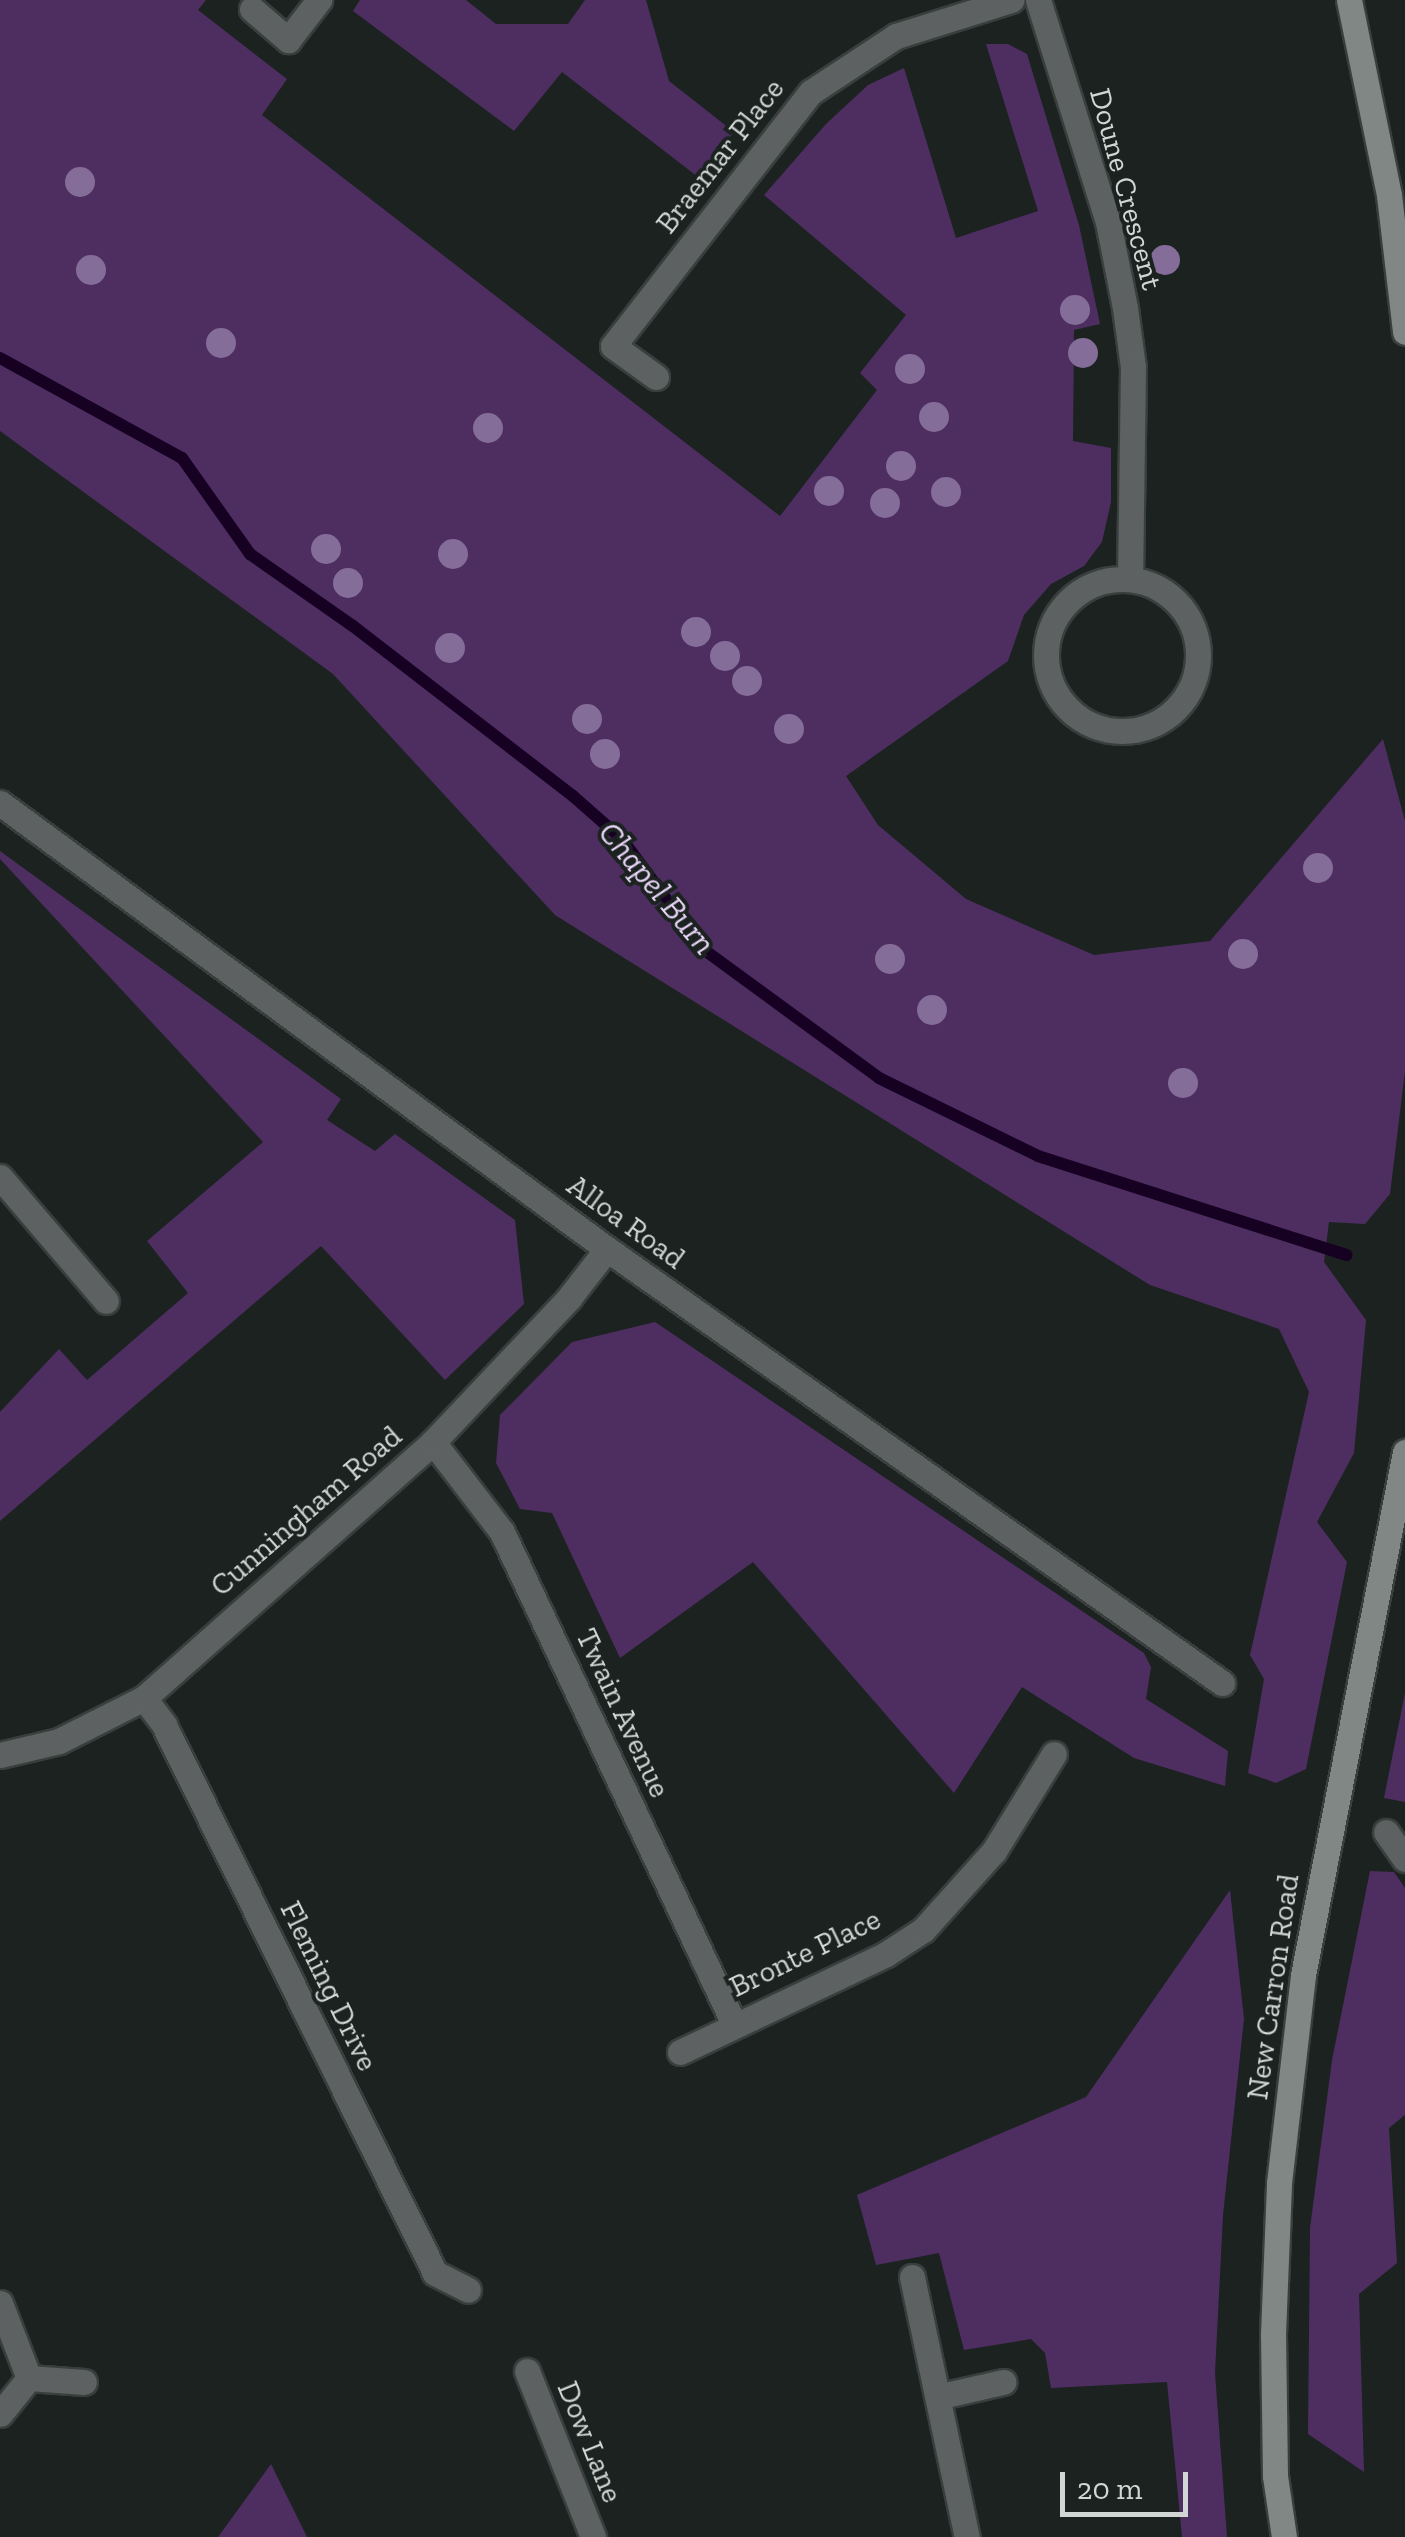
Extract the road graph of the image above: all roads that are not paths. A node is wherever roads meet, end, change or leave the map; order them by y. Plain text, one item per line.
1 (319, 0) edge
2 (1010, 0) edge
3 (1038, 0) edge
4 (1349, 0) edge
5 (252, 9) dead end
6 (1405, 332) edge
7 (656, 377) dead end
8 (1130, 578) junction
9 (0, 803) edge
10 (0, 1177) edge
11 (607, 1249) junction
12 (106, 1302) dead end
13 (434, 1442) junction
14 (1405, 1452) edge
15 (1222, 1683) dead end
16 (144, 1698) junction
17 (1054, 1754) dead end
18 (0, 1755) edge
19 (1386, 1832) dead end
20 (1405, 1859) edge
21 (734, 2024) junction
22 (680, 2052) dead end
23 (912, 2277) dead end
24 (468, 2290) dead end
25 (0, 2303) edge
26 (527, 2371) dead end
27 (29, 2378) junction
28 (84, 2382) dead end
29 (1003, 2382) dead end
30 (941, 2396) junction
31 (0, 2414) edge
32 (593, 2537) edge
33 (967, 2537) edge
34 (1284, 2537) edge

1 - 5 street
2 - 7 street, Braemar Place
3 - 8 street, Doune Crescent
4 - 6 main road
8 - 8 street
9 - 11 street, Alloa Road
10 - 12 street
11 - 13 street, Cunningham Road
11 - 15 street, Alloa Road
13 - 16 street, Cunningham Road
13 - 21 street, Twain Avenue
14 - 34 main road, New Carron Road
16 - 18 street, Cunningham Road
16 - 24 street, Fleming Drive
17 - 21 street, Bronte Place
19 - 20 street
21 - 22 street, Bronte Place
23 - 30 street
25 - 27 street
26 - 32 street, Dow Lane
27 - 28 street
27 - 31 street
29 - 30 street
30 - 33 street

